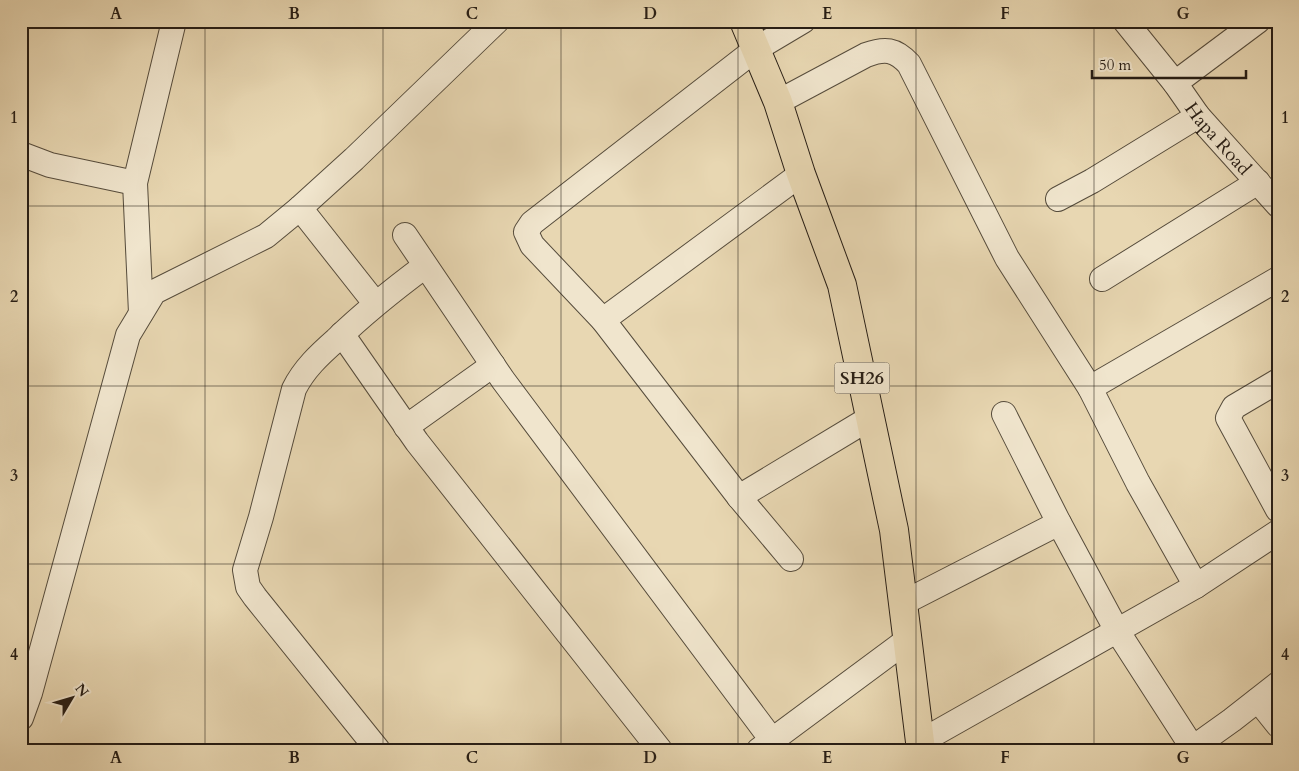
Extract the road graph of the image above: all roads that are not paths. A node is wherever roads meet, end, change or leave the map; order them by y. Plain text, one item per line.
1 (174, 21) edge
2 (497, 21) edge
3 (744, 21) edge
4 (803, 21) edge
5 (1125, 21) edge
6 (1258, 21) edge
7 (756, 48) junction
8 (1175, 83) junction
9 (778, 102) junction
10 (1198, 116) junction
11 (21, 154) edge
12 (801, 174) junction
13 (135, 183) junction
14 (1271, 194) edge
15 (1058, 199) dead end
16 (300, 208) junction
17 (405, 235) dead end
18 (425, 266) junction
19 (1102, 279) dead end
20 (1278, 279) edge
21 (375, 304) junction
22 (141, 313) junction
23 (603, 320) junction
24 (342, 334) junction
25 (492, 365) junction
26 (1278, 380) edge
27 (1090, 388) junction
28 (1004, 414) dead end
29 (870, 418) junction
30 (406, 427) junction
31 (738, 497) junction
32 (1278, 510) edge
33 (1059, 523) junction
34 (1278, 532) edge
35 (791, 559) dead end
36 (1196, 586) junction
37 (902, 603) junction
38 (1117, 632) junction
39 (906, 641) junction
40 (1278, 684) edge
41 (1258, 700) junction
42 (21, 718) edge
43 (1278, 725) edge
44 (766, 745) edge
45 (920, 746) edge
46 (1192, 749) edge
47 (378, 750) edge
48 (660, 750) edge

1 - 13 street
2 - 16 street
3 - 7 main road, SH26
4 - 7 street
5 - 8 street, Hapa Road
6 - 8 street
7 - 9 main road, SH26
7 - 23 street
8 - 10 street, Hapa Road
9 - 12 main road, SH26
9 - 27 street
10 - 14 street, Hapa Road
10 - 15 street
11 - 13 street
12 - 23 street
12 - 29 main road, SH26
13 - 22 street
14 - 19 street
16 - 21 street
16 - 22 street
17 - 18 street
18 - 21 street
18 - 25 street
20 - 27 street
21 - 24 street
22 - 42 street
23 - 31 street
24 - 30 street
24 - 47 street
25 - 30 street
25 - 44 street
26 - 32 street
27 - 36 street
28 - 33 street
29 - 31 street
29 - 37 main road, SH26
30 - 48 street
31 - 35 street
33 - 37 street
33 - 38 street
34 - 36 street
36 - 38 street
37 - 39 main road, SH26
38 - 45 street
38 - 46 street
39 - 44 street
39 - 45 main road, SH26
40 - 41 street
41 - 43 street
41 - 46 street

